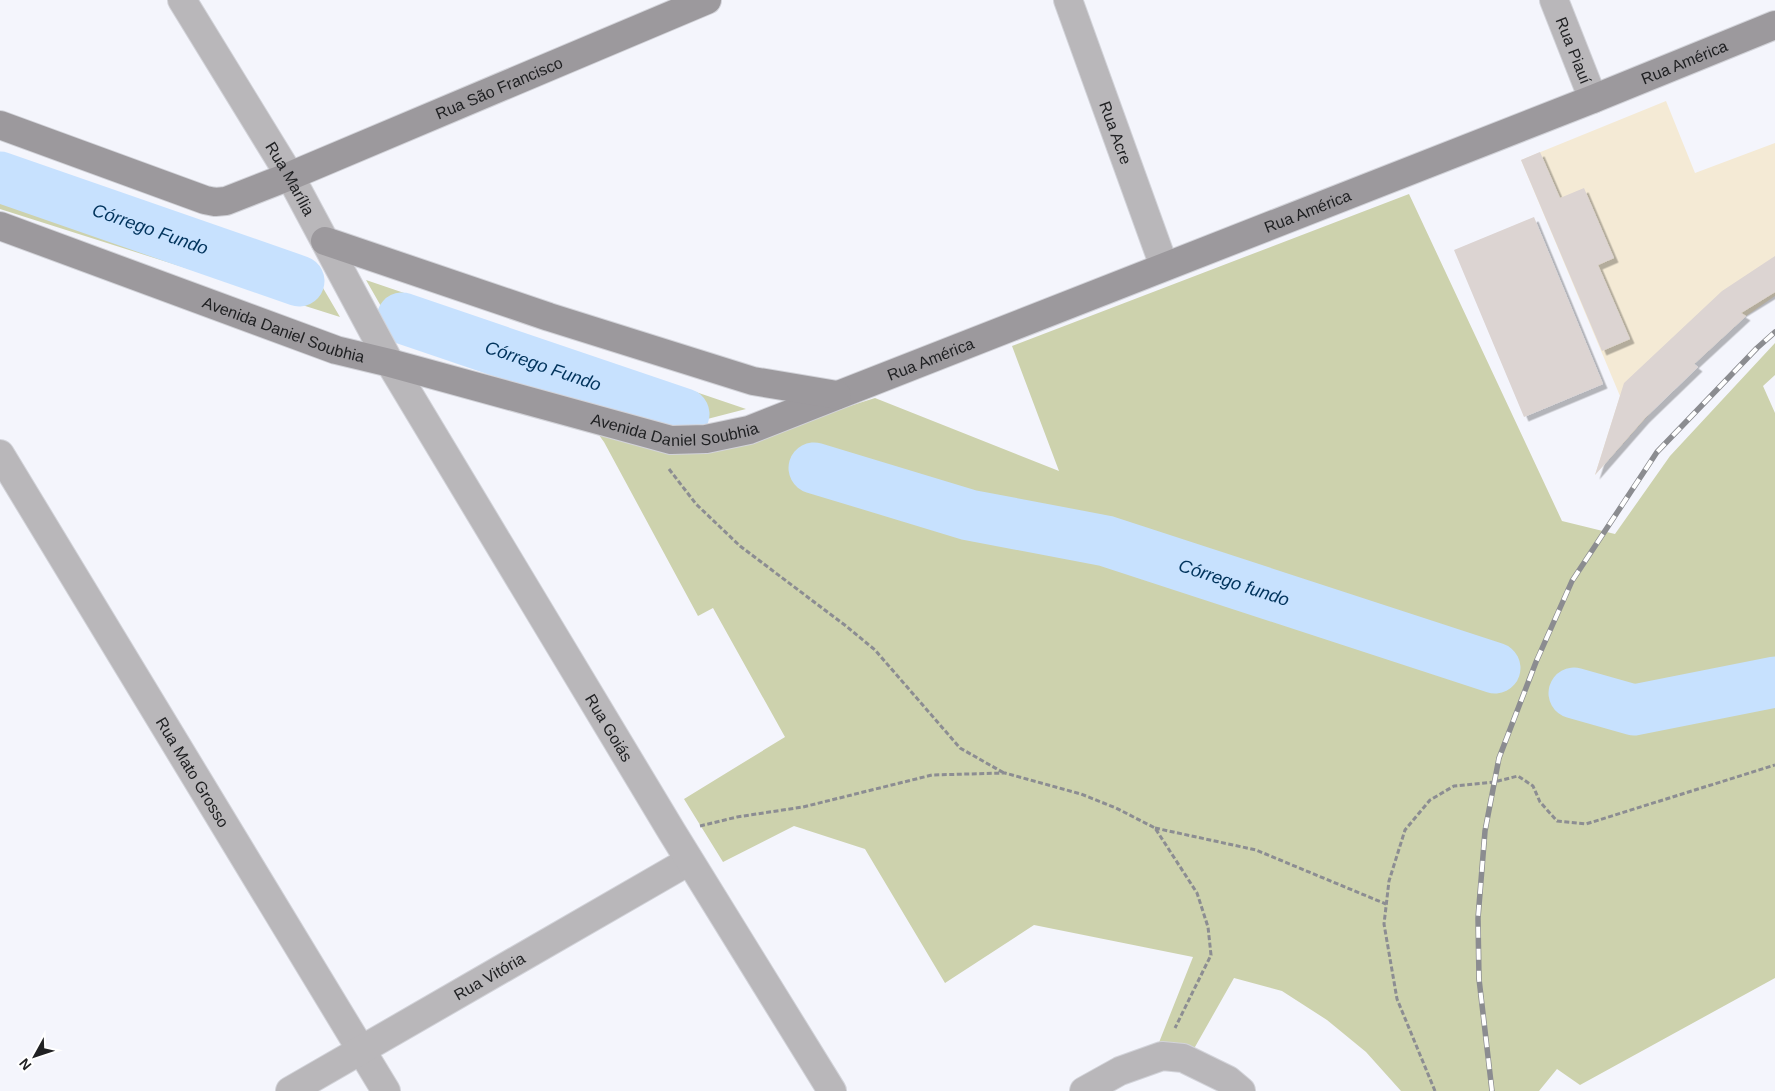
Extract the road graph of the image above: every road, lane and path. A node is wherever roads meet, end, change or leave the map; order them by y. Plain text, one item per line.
1 (182, 0) edge
2 (707, 0) edge
3 (1068, 0) edge
4 (1554, 0) edge
5 (1775, 25) edge
6 (1593, 99) junction
7 (0, 125) edge
8 (290, 176) junction
9 (0, 226) edge
10 (325, 240) junction
11 (1164, 266) junction
12 (390, 363) junction
13 (838, 396) junction
14 (0, 454) edge
15 (664, 463) dead end
16 (1775, 765) edge
17 (1005, 773) junction
18 (1155, 828) junction
19 (672, 832) junction
20 (689, 861) junction
21 (1386, 904) junction
22 (361, 1050) junction
23 (1162, 1056) junction
24 (290, 1091) edge
25 (386, 1091) edge
26 (832, 1091) edge
27 (1084, 1091) edge
28 (1241, 1091) edge
29 (1435, 1091) edge

1 - 8 street, Rua Marília
2 - 8 main road, Rua São Francisco
3 - 11 street, Rua Acre
4 - 6 street, Rua Piauí
5 - 6 main road, Rua América
6 - 11 main road, Rua América
7 - 8 main road
8 - 10 street, Rua Marília
9 - 12 main road, Avenida Daniel Soubhia
10 - 12 street, Rua Marília
10 - 13 main road
11 - 13 main road, Rua América
12 - 13 main road, Avenida Daniel Soubhia
12 - 19 street, Rua Goiás
14 - 22 street, Rua Mato Grosso
15 - 17 path
16 - 21 path
17 - 18 path
17 - 19 path
18 - 21 path
18 - 23 path
19 - 20 street, Rua Goiás
20 - 22 street, Rua Vitória
20 - 26 street, Rua Goiás
21 - 29 path
22 - 24 street, Rua Vitória
22 - 25 street, Rua Mato Grosso
23 - 27 street
23 - 28 street

